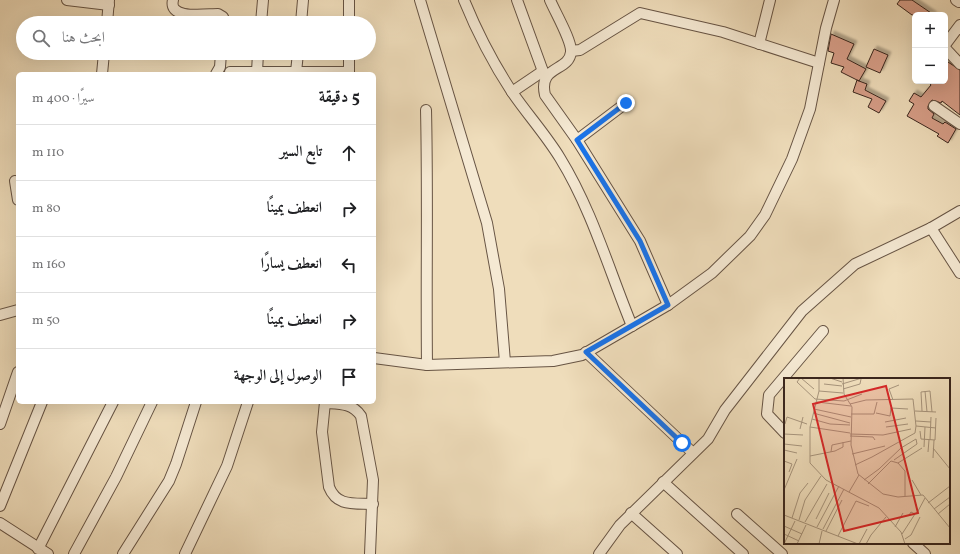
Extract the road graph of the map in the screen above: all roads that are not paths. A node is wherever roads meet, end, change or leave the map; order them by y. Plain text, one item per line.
1 (67, 0) edge
2 (173, 0) edge
3 (263, 0) edge
4 (303, 0) edge
5 (349, 0) edge
6 (420, 0) edge
7 (464, 0) edge
8 (517, 0) edge
9 (550, 0) edge
10 (770, 0) edge
11 (834, 0) edge
12 (109, 2) edge
13 (108, 16) edge
14 (221, 16) edge
15 (262, 16) edge
16 (302, 16) edge
17 (349, 16) edge
18 (960, 25) edge
19 (948, 40) edge
20 (758, 44) junction
21 (571, 51) junction
22 (948, 51) edge
23 (103, 60) edge
24 (220, 60) edge
25 (258, 60) edge
26 (297, 60) edge
27 (349, 60) edge
28 (819, 64) junction
29 (960, 64) edge
30 (102, 72) edge
31 (217, 72) edge
32 (230, 72) dead end
33 (257, 72) junction
34 (296, 72) joint
35 (349, 72) edge
36 (544, 74) junction
37 (512, 92) junction
38 (626, 103) dead end
39 (934, 106) dead end
40 (426, 110) dead end
41 (960, 124) edge
42 (577, 140) junction
43 (15, 181) dead end
44 (16, 187) edge
45 (960, 211) edge
46 (931, 228) junction
47 (960, 273) edge
48 (668, 305) junction
49 (16, 311) edge
50 (0, 315) edge
51 (632, 326) junction
52 (824, 331) dead end
53 (586, 352) junction
54 (376, 358) edge
55 (505, 362) junction
56 (427, 365) junction
57 (16, 378) edge
58 (41, 404) edge
59 (112, 404) edge
60 (151, 404) edge
61 (195, 404) edge
62 (247, 404) edge
63 (325, 404) edge
64 (337, 404) edge
65 (0, 424) edge
66 (784, 432) edge
67 (693, 454) junction
68 (663, 482) junction
69 (373, 504) junction
70 (0, 506) edge
71 (631, 513) junction
72 (737, 514) dead end
73 (0, 523) edge
74 (914, 544) edge
75 (38, 549) junction
76 (48, 554) edge
77 (74, 554) edge
78 (123, 554) edge
79 (185, 554) edge
80 (370, 554) edge
81 (599, 554) edge
82 (677, 554) edge
83 (743, 554) edge
84 (782, 554) edge
85 (924, 554) edge

1 - 12 street
2 - 14 street
3 - 15 street
4 - 16 street
5 - 17 street
6 - 55 street
7 - 37 street
8 - 36 street
9 - 21 street
10 - 20 street
11 - 28 street
12 - 13 street
18 - 19 street
20 - 21 street
20 - 28 street
21 - 36 street
22 - 29 street
23 - 30 street
24 - 31 street
25 - 33 street
26 - 34 street
27 - 35 street
28 - 48 street
32 - 33 street
33 - 34 street
36 - 37 street
36 - 42 street
37 - 51 street
38 - 42 street
39 - 41 street
40 - 56 street
42 - 48 street
43 - 44 street
45 - 46 street
46 - 47 street
46 - 67 street
48 - 51 street
49 - 50 street
51 - 53 street
52 - 66 street
53 - 55 street
53 - 67 street
54 - 56 street
55 - 56 street
57 - 65 street
58 - 70 street
59 - 75 street
60 - 77 street
61 - 78 street
62 - 79 street
63 - 69 street
64 - 69 street
67 - 68 street
68 - 71 street
68 - 83 street
69 - 80 street
71 - 81 street
71 - 82 street
72 - 84 street
73 - 75 street
74 - 85 street
75 - 76 street

